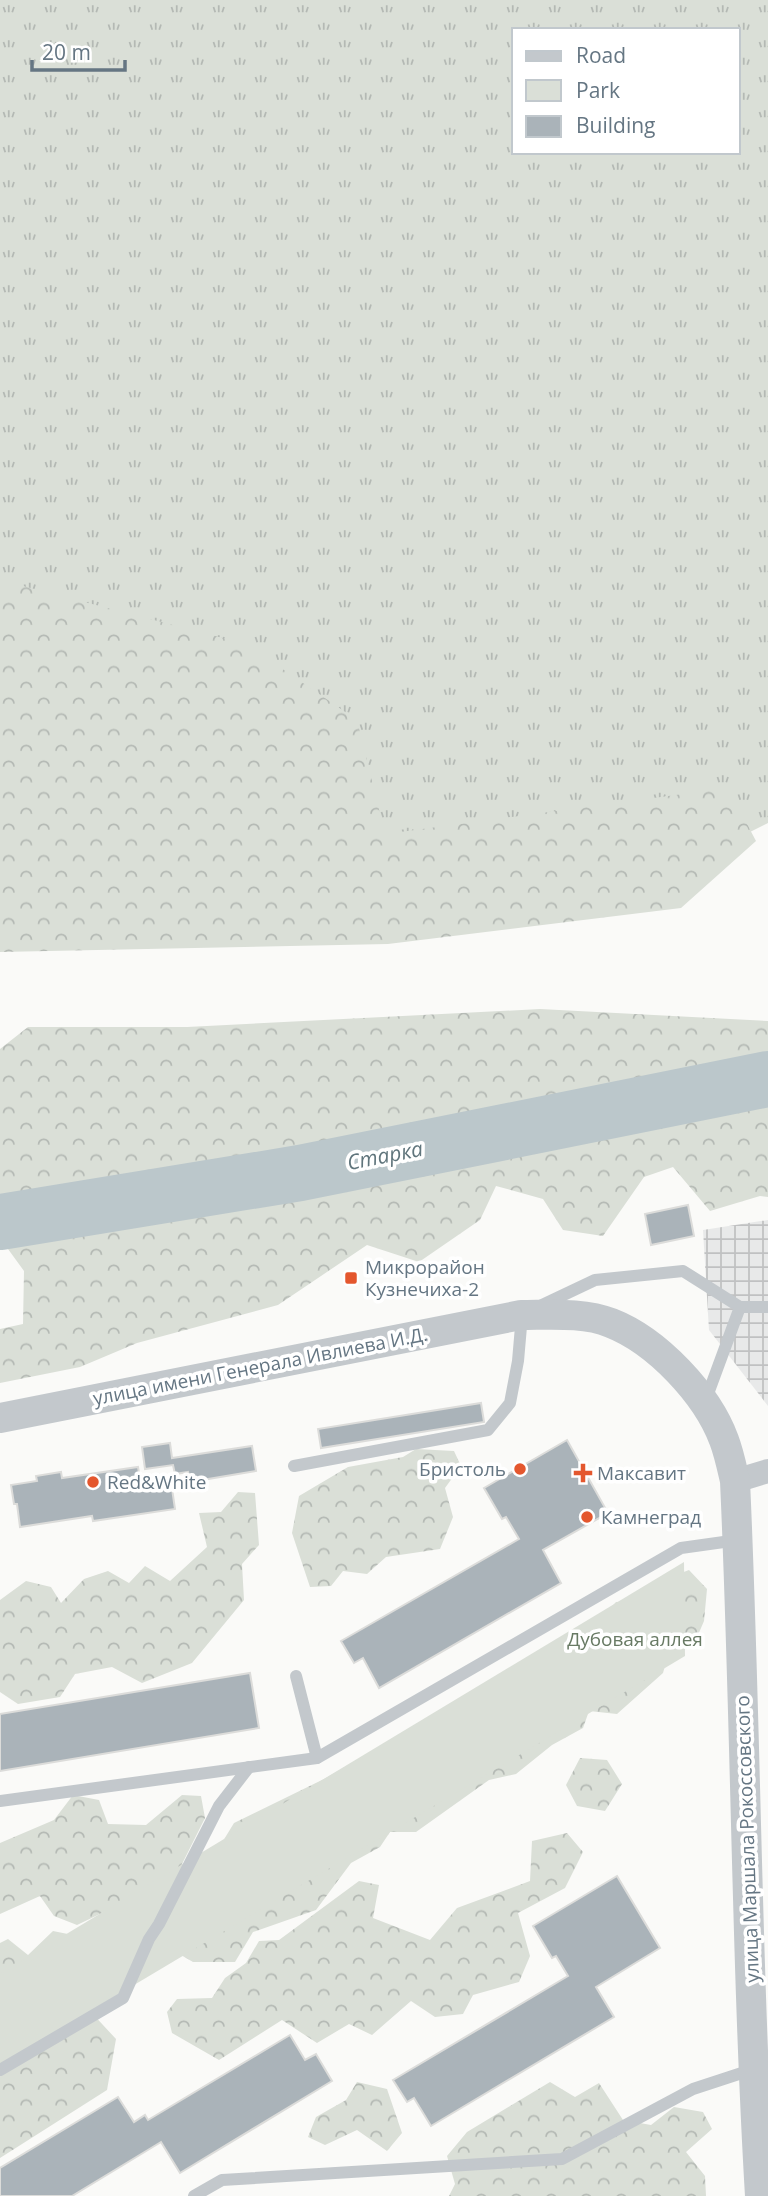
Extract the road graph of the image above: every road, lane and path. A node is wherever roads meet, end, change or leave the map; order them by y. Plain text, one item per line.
1 (740, 1307) junction
2 (768, 1307) edge
3 (521, 1315) junction
4 (705, 1403) junction
5 (0, 1418) edge
6 (294, 1466) dead end
7 (768, 1471) edge
8 (735, 1481) junction
9 (738, 1540) junction
10 (296, 1676) dead end
11 (317, 1758) junction
12 (249, 1767) junction
13 (0, 1801) edge
14 (760, 2069) edge
15 (0, 2070) edge
16 (194, 2196) edge
17 (760, 2196) edge

1 - 2 lane
1 - 3 lane
1 - 4 lane
3 - 4 street, улица имени Генерала Ивлиева И.Д.
3 - 5 street, улица имени Генерала Ивлиева И.Д.
3 - 6 lane
4 - 8 street, улица Маршала Рокоссовского
7 - 8 street
8 - 9 street, улица Маршала Рокоссовского
9 - 11 lane
9 - 14 street, улица Маршала Рокоссовского
10 - 11 lane
11 - 12 lane
12 - 13 lane
12 - 15 lane
14 - 16 lane
14 - 17 street, улица Маршала Рокоссовского

